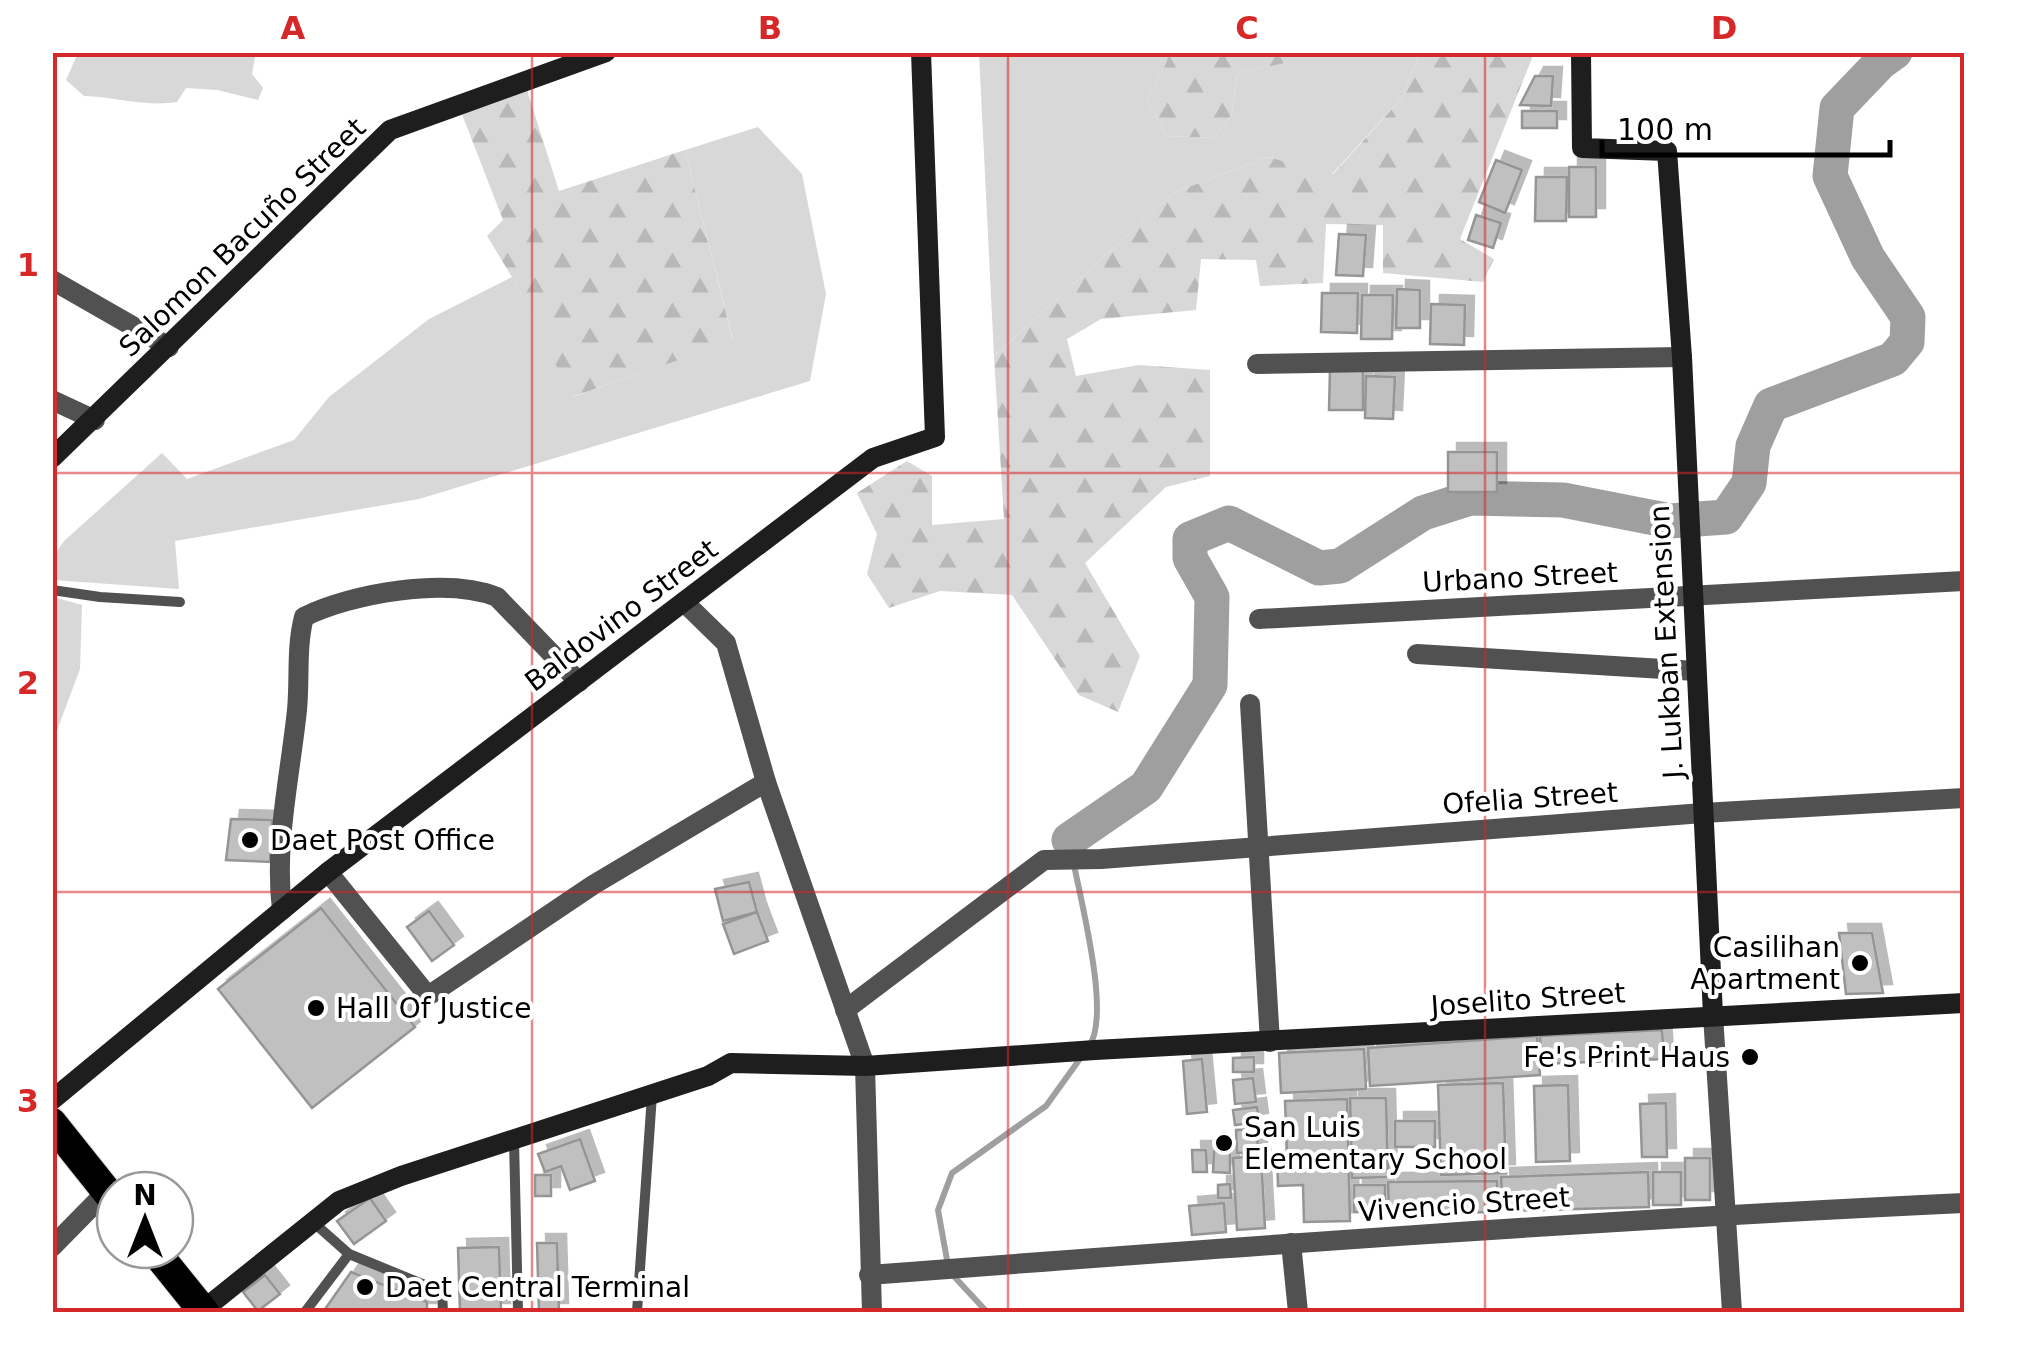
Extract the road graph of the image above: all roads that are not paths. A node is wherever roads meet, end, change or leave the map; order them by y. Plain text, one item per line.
1 (606, 52) edge
2 (921, 52) edge
3 (1581, 52) edge
4 (52, 280) edge
5 (169, 347) junction
6 (1682, 356) junction
7 (1256, 364) dead end
8 (52, 400) edge
9 (95, 420) junction
10 (52, 458) edge
11 (1964, 580) edge
12 (52, 590) edge
13 (1692, 596) junction
14 (180, 602) dead end
15 (684, 602) junction
16 (1259, 619) dead end
17 (1417, 654) dead end
18 (1696, 671) junction
19 (579, 682) junction
20 (1250, 704) dead end
21 (766, 782) junction
22 (1964, 798) edge
23 (1703, 813) junction
24 (1260, 847) junction
25 (328, 872) junction
26 (282, 910) junction
27 (1964, 1003) edge
28 (846, 1010) junction
29 (1714, 1015) junction
30 (1270, 1042) junction
31 (865, 1066) junction
32 (652, 1095) junction
33 (52, 1100) edge
34 (52, 1123) edge
35 (514, 1140) junction
36 (95, 1176) edge
37 (1964, 1203) edge
38 (95, 1210) edge
39 (1726, 1214) junction
40 (311, 1220) junction
41 (1291, 1244) junction
42 (52, 1247) edge
43 (349, 1254) junction
44 (170, 1270) edge
45 (869, 1274) junction
46 (204, 1311) edge
47 (305, 1312) edge
48 (443, 1312) edge
49 (518, 1312) edge
50 (637, 1312) edge
51 (872, 1312) edge
52 (1298, 1312) edge
53 (1732, 1312) edge

1 - 5 street, Salomon Bacuño Street
2 - 15 street, Baldovino Street
3 - 6 street, J. Lukban Extension
4 - 5 street
5 - 9 street, Salomon Bacuño Street
6 - 7 street
6 - 13 street, J. Lukban Extension
8 - 9 street
9 - 10 street, Salomon Bacuño Street
11 - 13 street, Urbano Street
12 - 14 lane
13 - 16 street, Urbano Street
13 - 18 street, J. Lukban Extension
15 - 19 street, Baldovino Street
15 - 21 street
17 - 18 street
18 - 23 street, J. Lukban Extension
19 - 25 street, Baldovino Street
19 - 26 street
20 - 24 street
21 - 25 street
21 - 28 street
22 - 23 street, Ofelia Street
23 - 24 street, Ofelia Street
23 - 29 street, J. Lukban Extension
24 - 28 street, Ofelia Street
24 - 30 street
25 - 26 street, Baldovino Street
26 - 33 street, Baldovino Street
27 - 29 street, Joselito Street
28 - 31 street
29 - 30 street, Joselito Street
29 - 39 street, J. Lukban Extension
30 - 31 street, Joselito Street
31 - 32 street, Joselito Street
31 - 45 street
32 - 35 street, Joselito Street
32 - 50 lane
34 - 36 highway
35 - 40 street, Joselito Street
35 - 49 lane
37 - 39 street, Vivencio Street
38 - 42 street
39 - 41 street, Vivencio Street
39 - 53 street, J. Lukban Extension
40 - 43 lane
40 - 46 street, Joselito Street
41 - 45 street, Vivencio Street
41 - 52 street
43 - 47 lane
43 - 48 lane
44 - 46 highway
45 - 51 street

